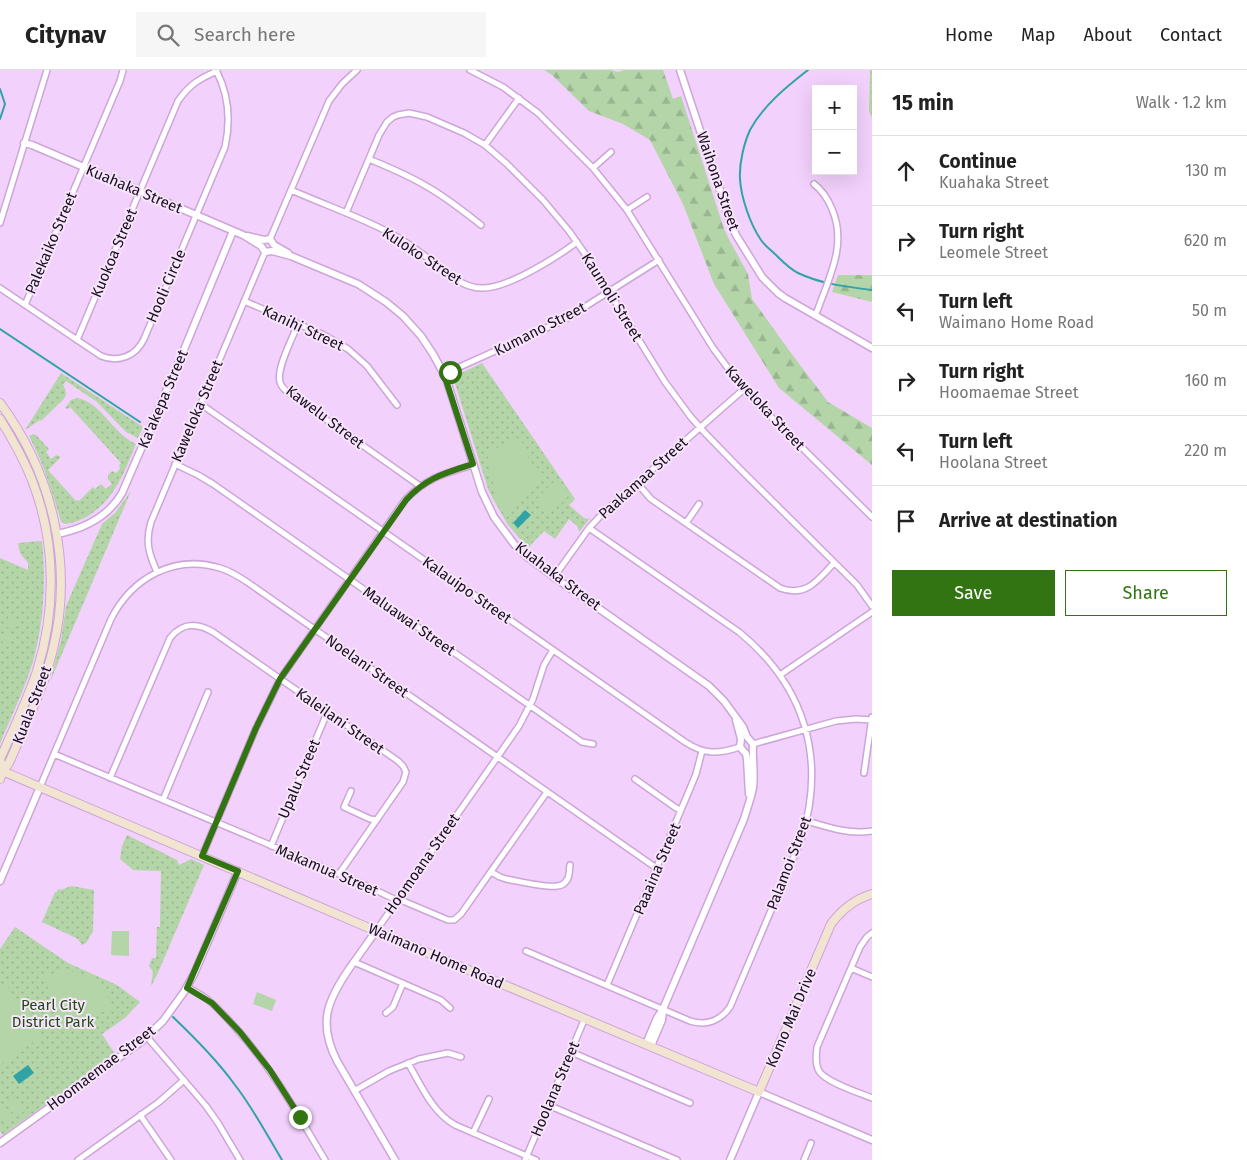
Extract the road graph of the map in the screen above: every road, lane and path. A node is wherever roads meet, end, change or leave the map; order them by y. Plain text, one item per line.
1 (47, 70) edge
2 (123, 70) edge
3 (217, 70) edge
4 (470, 70) edge
5 (680, 70) edge
6 (353, 71) edge
7 (518, 98) junction
8 (24, 143) junction
9 (485, 145) junction
10 (611, 152) dead end
11 (369, 159) junction
12 (83, 167) junction
13 (593, 168) junction
14 (814, 184) dead end
15 (291, 190) junction
16 (140, 191) junction
17 (647, 196) dead end
18 (627, 210) junction
19 (346, 212) junction
20 (197, 216) junction
21 (0, 223) edge
22 (481, 225) dead end
23 (233, 231) junction
24 (577, 242) junction
25 (268, 246) junction
26 (659, 260) junction
27 (0, 288) edge
28 (609, 292) junction
29 (244, 302) junction
30 (25, 305) junction
31 (815, 315) junction
32 (298, 324) junction
33 (77, 340) junction
34 (872, 348) edge
35 (444, 374) junction
36 (744, 389) junction
37 (0, 403) edge
38 (200, 404) junction
39 (397, 405) dead end
40 (0, 419) edge
41 (700, 428) junction
42 (22, 437) junction
43 (14, 441) junction
44 (175, 464) junction
45 (473, 464) junction
46 (636, 483) junction
47 (420, 486) junction
48 (699, 504) dead end
49 (872, 517) edge
50 (686, 523) junction
51 (589, 528) junction
52 (383, 531) junction
53 (57, 534) junction
54 (47, 536) junction
55 (834, 563) junction
56 (157, 572) junction
57 (554, 577) junction
58 (349, 579) junction
59 (872, 606) edge
60 (872, 612) edge
61 (314, 629) junction
62 (553, 650) junction
63 (780, 675) junction
64 (280, 679) junction
65 (208, 692) dead end
66 (530, 706) junction
67 (328, 713) junction
68 (736, 719) junction
69 (872, 719) edge
70 (805, 730) junction
71 (593, 744) dead end
72 (752, 744) junction
73 (742, 747) junction
74 (702, 751) junction
75 (54, 754) junction
76 (497, 757) junction
77 (1, 773) edge
78 (864, 773) dead end
79 (110, 778) junction
80 (635, 779) dead end
81 (40, 787) junction
82 (350, 791) dead end
83 (547, 792) junction
84 (749, 798) junction
85 (162, 800) junction
86 (681, 810) junction
87 (377, 820) junction
88 (807, 821) junction
89 (216, 823) junction
90 (872, 831) edge
91 (271, 846) junction
92 (202, 856) junction
93 (570, 865) dead end
94 (657, 868) junction
95 (238, 871) junction
96 (491, 872) junction
97 (339, 874) junction
98 (0, 881) edge
99 (872, 894) edge
100 (398, 900) junction
101 (376, 931) junction
102 (872, 933) edge
103 (526, 951) dead end
104 (354, 962) junction
105 (851, 968) junction
106 (872, 977) edge
107 (403, 984) junction
108 (607, 985) junction
109 (187, 988) junction
110 (450, 1008) dead end
111 (663, 1009) junction
112 (386, 1013) dead end
113 (585, 1018) junction
114 (147, 1037) junction
115 (648, 1045) junction
116 (570, 1052) junction
117 (461, 1056) dead end
118 (408, 1063) junction
119 (184, 1080) junction
120 (354, 1091) junction
121 (759, 1092) junction
122 (872, 1098) edge
123 (489, 1099) dead end
124 (690, 1103) dead end
125 (548, 1105) junction
126 (140, 1116) junction
127 (473, 1133) junction
128 (872, 1140) edge
129 (0, 1143) edge
130 (811, 1143) dead end
131 (526, 1158) edge
132 (78, 1160) edge
133 (171, 1160) edge
134 (240, 1160) edge
135 (324, 1160) edge
136 (395, 1160) edge
137 (536, 1160) edge
138 (677, 1160) edge
139 (730, 1160) edge
140 (804, 1160) edge

1 - 8 street
2 - 12 street, Palekaiko Street
3 - 16 street, Kuokoa Street
3 - 20 street, Hooli Circle
4 - 7 street, Kaweloka Street
5 - 31 street, Waihona Street
6 - 15 street, Kaweloka Street
7 - 9 street
7 - 13 street, Kaweloka Street
8 - 12 street, Kuahaka Street
8 - 21 street
9 - 11 street, Kaumoli Street
9 - 24 street, Kaumoli Street
10 - 13 street
11 - 19 street, Kaumoli Street
11 - 22 street
12 - 16 street, Kuahaka Street
12 - 30 street, Palekaiko Street
13 - 18 street, Kaweloka Street
14 - 31 street
15 - 19 street, Kuloko Street
15 - 25 street, Kaweloka Street
16 - 20 street, Kuahaka Street
16 - 33 street, Kuokoa Street
17 - 18 street
18 - 26 street, Kaweloka Street
19 - 24 street, Kuloko Street
20 - 23 street, Kuahaka Street
20 - 33 street, Hooli Circle
23 - 25 street, Kuahaka Street
23 - 53 street, Ka'akepa Street
24 - 28 street, Kaumoli Street
25 - 29 street, Kaweloka Street
25 - 35 street, Kuahaka Street
26 - 28 street, Kumano Street
26 - 36 street, Kaweloka Street
27 - 30 street, Hooli Circle
28 - 35 street, Kumano Street
28 - 41 street, Kaumoli Street
29 - 32 street, Kanihi Street
29 - 38 street, Kaweloka Street
30 - 33 street, Hooli Circle
31 - 34 street, Waihona Street
32 - 39 street, Kanihi Street
32 - 47 street, Kawelu Street
35 - 45 street, Kuahaka Street
36 - 41 street, Paakamaa Street
36 - 49 street, Kaweloka Street
37 - 42 main road, Kuala Street
38 - 44 street, Kaweloka Street
38 - 52 street, Kalauipo Street
40 - 43 main road, Kuala Street
41 - 46 street, Paakamaa Street
41 - 55 street, Kaumoli Street
42 - 43 main road
42 - 53 main road, Kuala Street
43 - 54 main road, Kuala Street
44 - 56 street, Kaweloka Street
44 - 58 street, Maluawai Street
45 - 47 street
45 - 57 street, Kuahaka Street
46 - 50 street
46 - 51 street, Paakamaa Street
47 - 52 street
48 - 50 street
50 - 55 street
51 - 57 street, Paakamaa Street
51 - 63 street, Palamoi Street
52 - 58 street
52 - 62 street, Kalauipo Street
53 - 54 main road
53 - 77 main road, Kuala Street
54 - 77 main road, Kuala Street
55 - 59 street, Kaumoli Street
56 - 61 street, Noelani Street
56 - 75 street, Noelani Street
57 - 68 street, Kuahaka Street
58 - 61 street
58 - 66 street, Maluawai Street
60 - 63 street
61 - 64 street
61 - 76 street, Noelani Street
62 - 66 street, Hoomoana Street
62 - 74 street, Kalauipo Street
63 - 70 street, Palamoi Street
64 - 67 street, Kaleilani Street
64 - 79 street, Kaleilani Street
64 - 89 street
65 - 85 street
66 - 71 street, Maluawai Street
66 - 76 street, Hoomoana Street
67 - 87 street, Kaleilani Street
67 - 91 street, Upalu Street
68 - 72 street, Kuahaka Street
68 - 73 street, Kuahaka Street
69 - 70 street
69 - 78 street
70 - 72 street
70 - 88 street, Palamoi Street
72 - 73 street
72 - 73 street
72 - 84 street, Kuahaka Street
73 - 74 street, Kalauipo Street
73 - 84 street, Kuahaka Street
74 - 86 street, Paaaina Street
75 - 79 street, Makamua Street
75 - 81 street, Noelani Street
76 - 83 street, Noelani Street
76 - 100 street, Hoomoana Street
77 - 81 main road, Waimano Home Road
79 - 85 street, Makamua Street
80 - 86 street
81 - 92 main road, Waimano Home Road
81 - 98 street, Noelani Street
82 - 87 street
83 - 94 street, Noelani Street
83 - 96 street, Makamua Street
84 - 111 street, Kuahaka Street
85 - 89 street, Makamua Street
86 - 94 street, Paaaina Street
87 - 97 street, Kaleilani Street
88 - 90 street
88 - 111 street, Palamoi Street
89 - 91 street, Makamua Street
89 - 92 street
91 - 97 street, Makamua Street
92 - 95 main road, Waimano Home Road
93 - 96 street
94 - 108 street, Paaaina Street
95 - 101 main road, Waimano Home Road
95 - 109 street, Hoomaemae Street
96 - 100 street, Makamua Street
97 - 100 street, Makamua Street
99 - 121 main road, Komo Mai Drive
100 - 101 street, Hoomoana Street
101 - 104 street, Hoomoana Street
101 - 113 main road, Waimano Home Road
102 - 105 street
103 - 108 street, Palamoi Street
104 - 107 street
104 - 120 street, Hoomoana Street
105 - 106 street
105 - 122 street
107 - 110 street
107 - 112 street
108 - 111 street, Palamoi Street
109 - 114 street, Hoomaemae Street
109 - 135 street
111 - 115 street, Kuahaka Street
113 - 115 main road, Waimano Home Road
113 - 116 street, Hoolana Street
114 - 119 street
114 - 129 street, Hoomaemae Street
115 - 121 main road, Waimano Home Road
116 - 124 street
116 - 125 street, Hoolana Street
117 - 118 street
118 - 120 street
118 - 127 street
119 - 126 street
119 - 134 street
120 - 136 street, Hoomoana Street
121 - 128 street, Waimano Home Road
121 - 139 street, Komo Mai Drive
123 - 127 street
125 - 131 street, Hoolana Street
125 - 138 street
126 - 132 street
126 - 133 street
127 - 131 street
130 - 140 street
131 - 137 street

